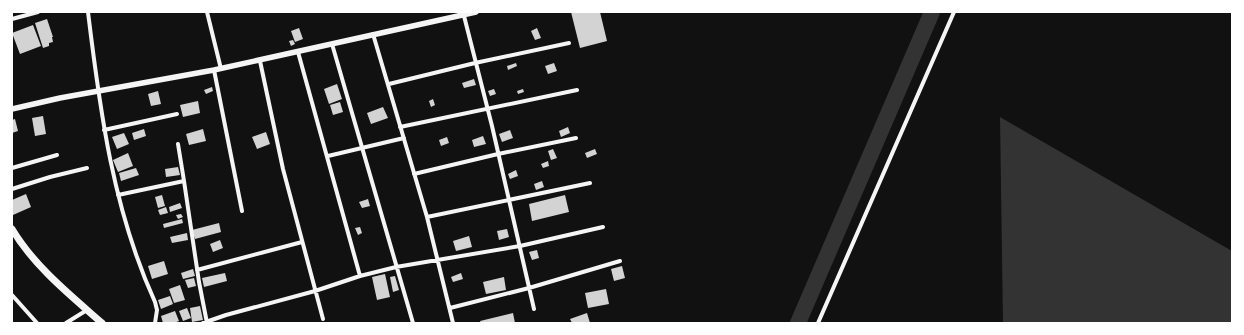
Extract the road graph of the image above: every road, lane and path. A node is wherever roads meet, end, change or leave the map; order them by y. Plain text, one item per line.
1 (38, 12) edge
2 (88, 12) edge
3 (207, 12) edge
4 (476, 12) edge
5 (954, 12) edge
6 (463, 13) edge
7 (12, 19) edge
8 (374, 34) junction
9 (569, 43) dead end
10 (332, 44) junction
11 (298, 52) junction
12 (260, 60) junction
13 (475, 63) junction
14 (222, 69) junction
15 (214, 70) junction
16 (389, 84) junction
17 (577, 90) dead end
18 (98, 91) junction
19 (487, 108) junction
20 (12, 110) edge
21 (177, 114) dead end
22 (400, 127) junction
23 (104, 130) junction
24 (404, 138) junction
25 (576, 138) dead end
26 (178, 144) dead end
27 (362, 148) junction
28 (498, 154) junction
29 (57, 155) dead end
30 (328, 156) junction
31 (12, 168) edge
32 (87, 168) dead end
33 (414, 174) junction
34 (184, 181) junction
35 (590, 183) dead end
36 (12, 189) edge
37 (118, 195) junction
38 (509, 200) junction
39 (242, 211) dead end
40 (427, 217) junction
41 (603, 227) dead end
42 (12, 229) edge
43 (302, 242) junction
44 (520, 246) junction
45 (437, 260) junction
46 (620, 260) dead end
47 (396, 267) junction
48 (197, 270) junction
49 (360, 276) junction
50 (529, 288) junction
51 (315, 291) junction
52 (12, 295) edge
53 (450, 308) junction
54 (534, 309) dead end
55 (88, 310) junction
56 (322, 319) dead end
57 (38, 323) edge
58 (66, 323) edge
59 (102, 323) edge
60 (155, 323) edge
61 (206, 323) edge
62 (413, 323) edge
63 (453, 323) edge
64 (818, 323) edge

1 - 7 street
2 - 18 street
3 - 14 street
4 - 6 street
5 - 64 street
6 - 8 street
6 - 13 street
8 - 10 street
8 - 16 street
9 - 13 street
10 - 11 street
10 - 27 street
11 - 12 street
11 - 30 street
12 - 14 street
12 - 43 street
13 - 16 street
13 - 19 street
14 - 15 street
15 - 18 street
15 - 39 street
16 - 22 street
17 - 19 street
18 - 20 street
18 - 23 street
19 - 22 street
19 - 28 street
21 - 23 street
22 - 24 street
23 - 37 street
24 - 27 street
24 - 33 street
25 - 28 street
26 - 34 street
27 - 30 street
27 - 47 street
28 - 33 street
28 - 38 street
29 - 31 street
30 - 49 street
32 - 36 street
33 - 40 street
34 - 37 street
34 - 48 street
35 - 38 street
37 - 60 street
38 - 40 street
38 - 44 street
40 - 45 street
41 - 44 street
42 - 55 main road
43 - 48 street
43 - 51 street
44 - 45 street
44 - 50 street
45 - 47 street
45 - 53 street
46 - 50 street
47 - 49 street
47 - 62 street
48 - 61 street
49 - 51 street
50 - 53 street
50 - 54 street
51 - 56 street
51 - 61 street
52 - 57 street
53 - 63 street
55 - 58 street
55 - 59 main road

